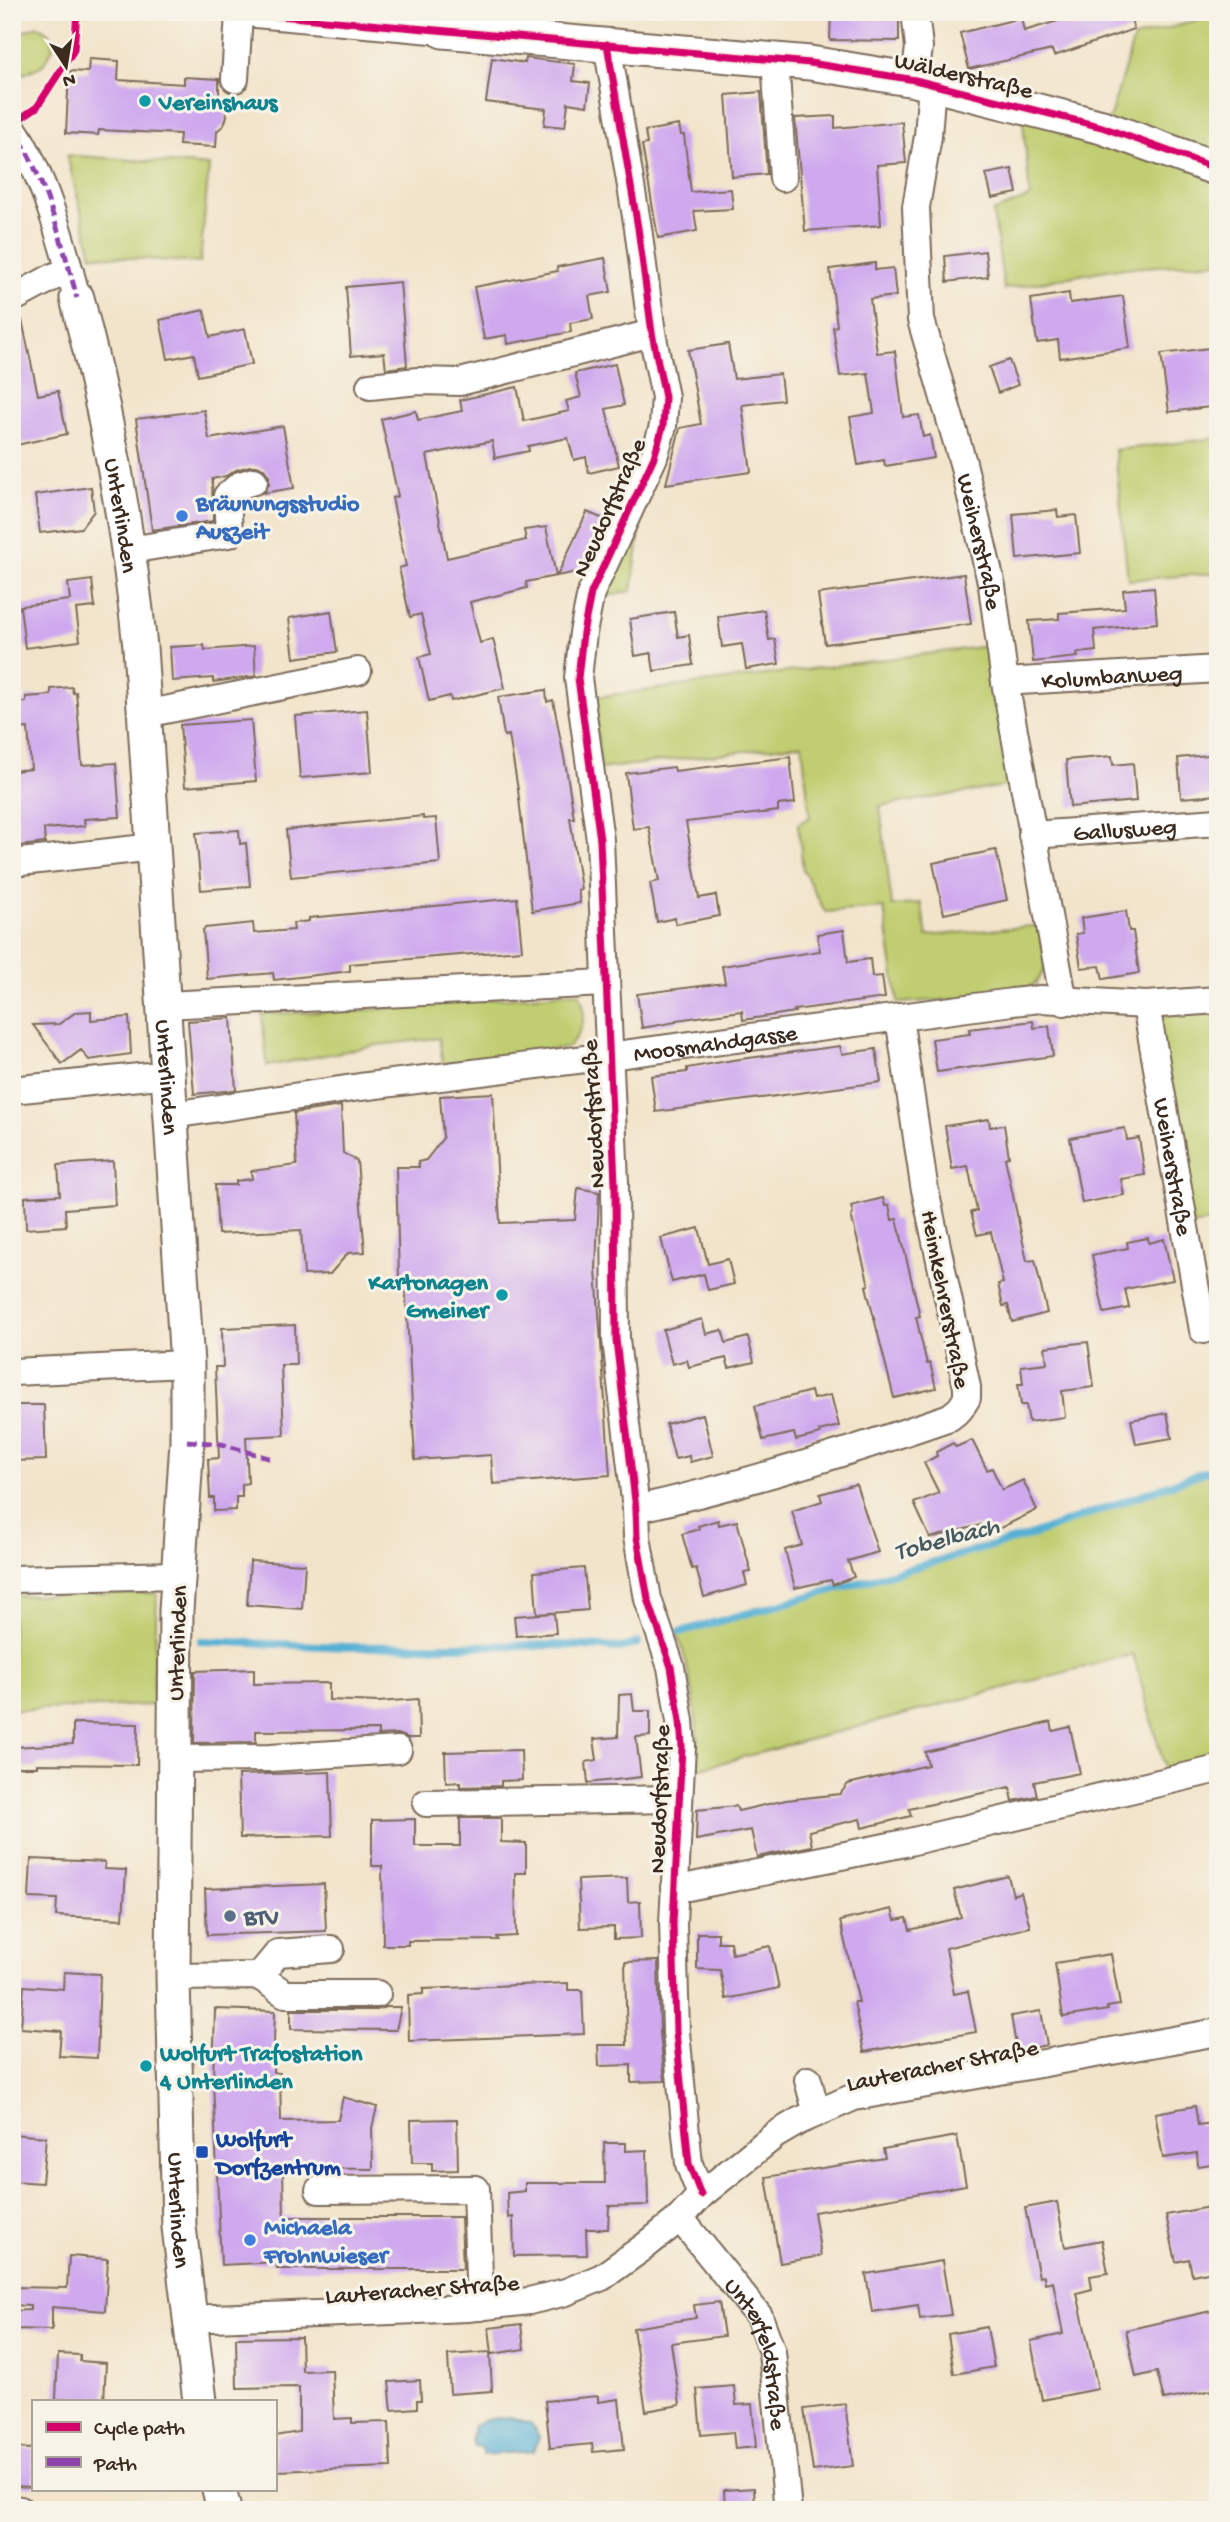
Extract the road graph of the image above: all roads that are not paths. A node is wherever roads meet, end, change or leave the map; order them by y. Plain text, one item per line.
1 (234, 12) edge
2 (915, 12) edge
3 (239, 13) edge
4 (307, 23) edge
5 (427, 31) edge
6 (607, 44) junction
7 (775, 60) junction
8 (235, 79) dead end
9 (923, 82) junction
10 (12, 127) edge
11 (1218, 169) edge
12 (23, 173) edge
13 (783, 178) dead end
14 (74, 285) junction
15 (12, 299) edge
16 (652, 333) junction
17 (370, 386) dead end
18 (254, 481) dead end
19 (129, 550) junction
20 (1218, 669) edge
21 (358, 671) dead end
22 (1005, 682) junction
23 (145, 714) junction
24 (1218, 822) edge
25 (1032, 835) junction
26 (154, 848) junction
27 (12, 863) edge
28 (605, 983) junction
29 (1218, 1000) edge
30 (1064, 1002) junction
31 (165, 1005) junction
32 (1146, 1005) junction
33 (900, 1017) junction
34 (609, 1056) junction
35 (169, 1074) junction
36 (12, 1090) edge
37 (172, 1115) junction
38 (1203, 1330) dead end
39 (187, 1364) junction
40 (12, 1372) edge
41 (636, 1509) junction
42 (178, 1575) junction
43 (12, 1579) edge
44 (398, 1750) dead end
45 (174, 1759) junction
46 (1218, 1769) edge
47 (679, 1798) junction
48 (426, 1803) dead end
49 (674, 1887) junction
50 (331, 1948) dead end
51 (259, 1976) junction
52 (173, 1977) junction
53 (377, 1994) dead end
54 (1218, 2032) edge
55 (808, 2080) dead end
56 (819, 2112) junction
57 (319, 2190) dead end
58 (701, 2195) junction
59 (680, 2218) junction
60 (480, 2307) junction
61 (188, 2319) junction
62 (200, 2400) edge
63 (219, 2490) edge
64 (12, 2509) edge
65 (20, 2510) edge
66 (224, 2510) edge
67 (788, 2510) edge

1 - 3 street, Wälderstraße
2 - 9 street, Weiherstraße
3 - 4 street, Wälderstraße
3 - 8 street
4 - 5 street, Wälderstraße
5 - 6 main road, Wälderstraße
6 - 7 main road, Wälderstraße
6 - 16 street, Neudorfstraße
7 - 9 main road, Wälderstraße
7 - 13 street
9 - 11 main road, Wälderstraße
9 - 22 street, Weiherstraße
10 - 12 street, Unterlinden
12 - 14 street, Unterlinden
14 - 15 street
14 - 19 main road, Unterlinden
16 - 17 street
16 - 28 street, Neudorfstraße
18 - 19 street
19 - 23 main road, Unterlinden
20 - 22 street, Kolumbanweg
21 - 23 street
22 - 25 street, Weiherstraße
23 - 26 main road, Unterlinden
24 - 25 street, Gallusweg
25 - 30 street, Weiherstraße
26 - 27 street
26 - 31 main road, Unterlinden
28 - 31 street, Unterlinden
28 - 34 street, Neudorfstraße
29 - 32 street, Moosmahdgasse
30 - 32 street, Moosmahdgasse
30 - 33 street, Moosmahdgasse
31 - 35 main road, Unterlinden
32 - 38 street, Weiherstraße
33 - 34 street, Moosmahdgasse
33 - 41 street, Heimkehrerstraße
34 - 37 street, Moosmahdgasse
34 - 41 street, Neudorfstraße
35 - 36 street
35 - 37 main road, Unterlinden
37 - 39 main road, Unterlinden
39 - 40 street
39 - 42 main road, Unterlinden
41 - 47 street, Neudorfstraße
42 - 43 street
42 - 45 main road, Unterlinden
44 - 45 street
45 - 52 main road, Unterlinden
46 - 49 street, Neudorfstraße
47 - 48 street
47 - 49 street, Neudorfstraße
49 - 58 street, Neudorfstraße
50 - 51 street
51 - 52 street
51 - 53 street
52 - 61 main road, Unterlinden
54 - 56 street, Lauteracher Straße
55 - 56 street
56 - 58 street, Lauteracher Straße
57 - 60 street
58 - 59 street, Lauteracher Straße
59 - 60 street, Lauteracher Straße
59 - 67 street, Unterfeldstraße
60 - 61 street, Lauteracher Straße
61 - 62 main road, Unterlinden
63 - 66 main road
64 - 65 street

